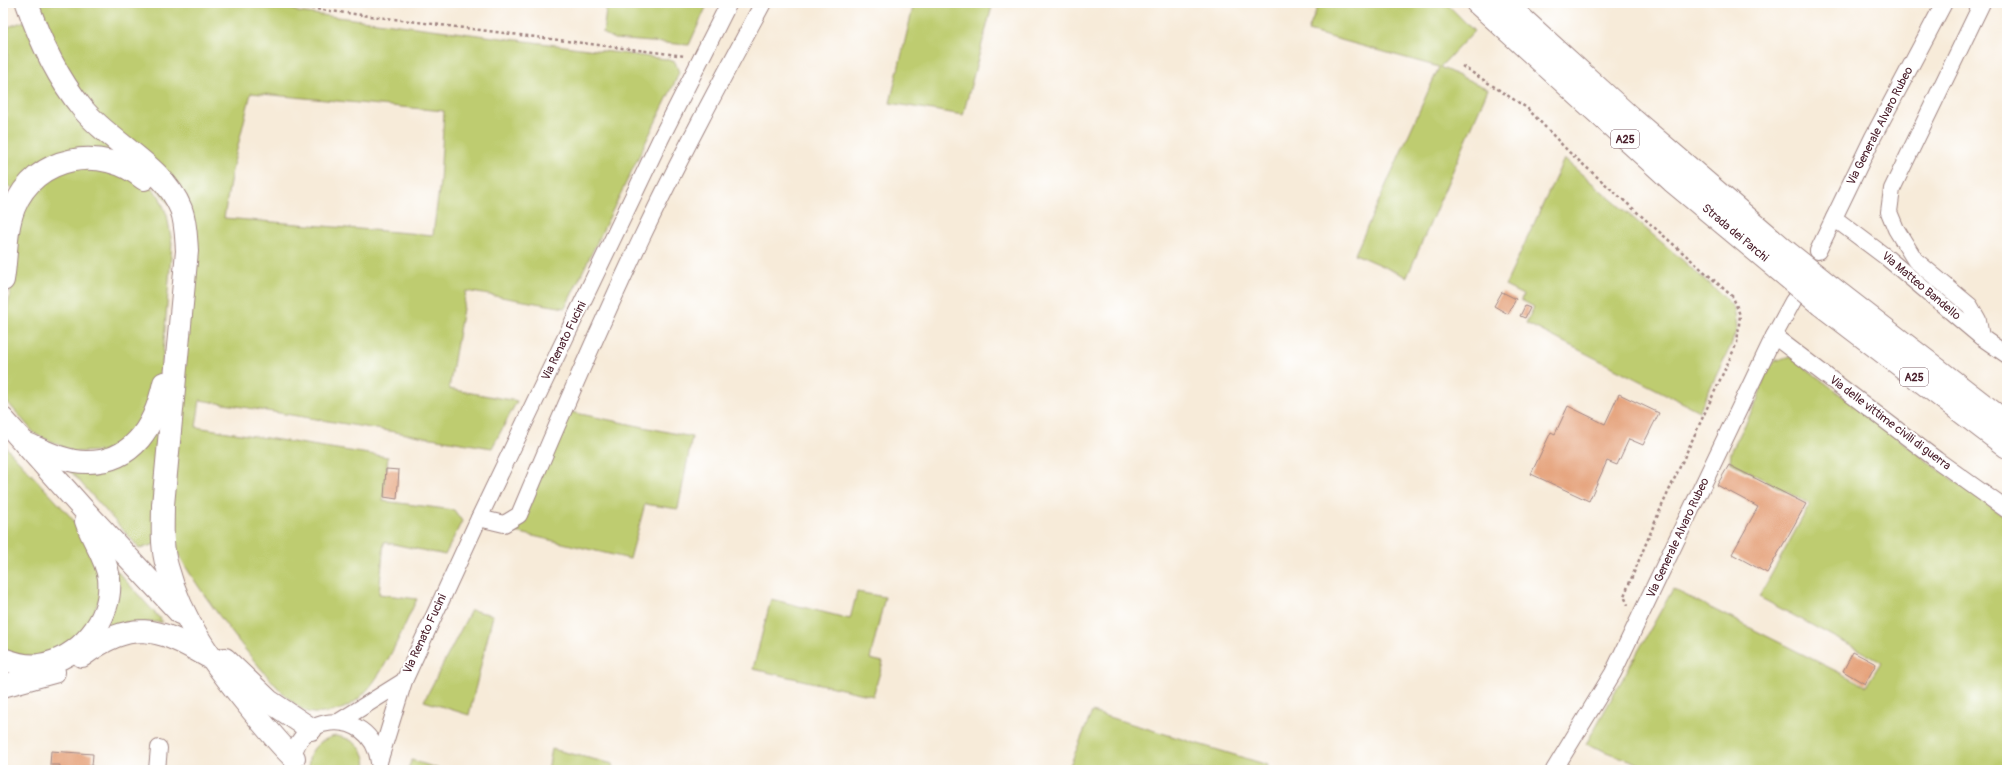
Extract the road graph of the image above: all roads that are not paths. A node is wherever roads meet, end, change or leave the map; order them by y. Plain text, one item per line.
1 (27, 3) edge
2 (729, 3) edge
3 (763, 3) edge
4 (1477, 3) edge
5 (1505, 3) edge
6 (1944, 3) edge
7 (1982, 3) edge
8 (1834, 218) junction
9 (1818, 251) dead end
10 (1782, 260) junction
11 (3, 280) edge
12 (1826, 296) junction
13 (1793, 301) dead end
14 (1774, 336) junction
15 (1981, 337) junction
16 (2007, 355) edge
17 (3, 419) edge
18 (2007, 423) edge
19 (25, 443) junction
20 (2007, 447) edge
21 (84, 510) junction
22 (2007, 510) edge
23 (479, 518) junction
24 (190, 625) junction
25 (209, 657) junction
26 (3, 659) edge
27 (404, 681) junction
28 (3, 686) edge
29 (340, 721) junction
30 (311, 729) junction
31 (159, 748) dead end
32 (294, 764) edge
33 (379, 766) edge
34 (157, 770) edge
35 (1554, 770) edge

1 - 24 highway
2 - 23 street, Via Renato Fucini
3 - 23 street
4 - 10 highway, Strada dei Parchi / A25
5 - 10 highway, Strada dei Parchi / A25
6 - 8 street, Via Generale Alvaro Rubeo
7 - 15 street
8 - 9 street, Via Generale Alvaro Rubeo
8 - 15 street, Via Matteo Bandello
10 - 12 highway, Strada dei Parchi / A25, bridge
11 - 19 highway
12 - 18 highway, Strada dei Parchi / A25
12 - 20 highway, Strada dei Parchi / A25
13 - 14 street, Via Generale Alvaro Rubeo
14 - 22 street, Via delle vittime civili di guerra
14 - 35 street, Via Generale Alvaro Rubeo
15 - 16 street, Via Matteo Bandello
17 - 19 highway
19 - 21 highway
21 - 24 highway
21 - 26 highway
23 - 27 street, Via Renato Fucini
24 - 25 highway
24 - 30 highway
25 - 28 highway
25 - 32 highway
27 - 29 street, Via Renato Fucini
27 - 33 street, Via Renato Fucini
29 - 30 street
29 - 33 street
30 - 32 street
31 - 34 street

